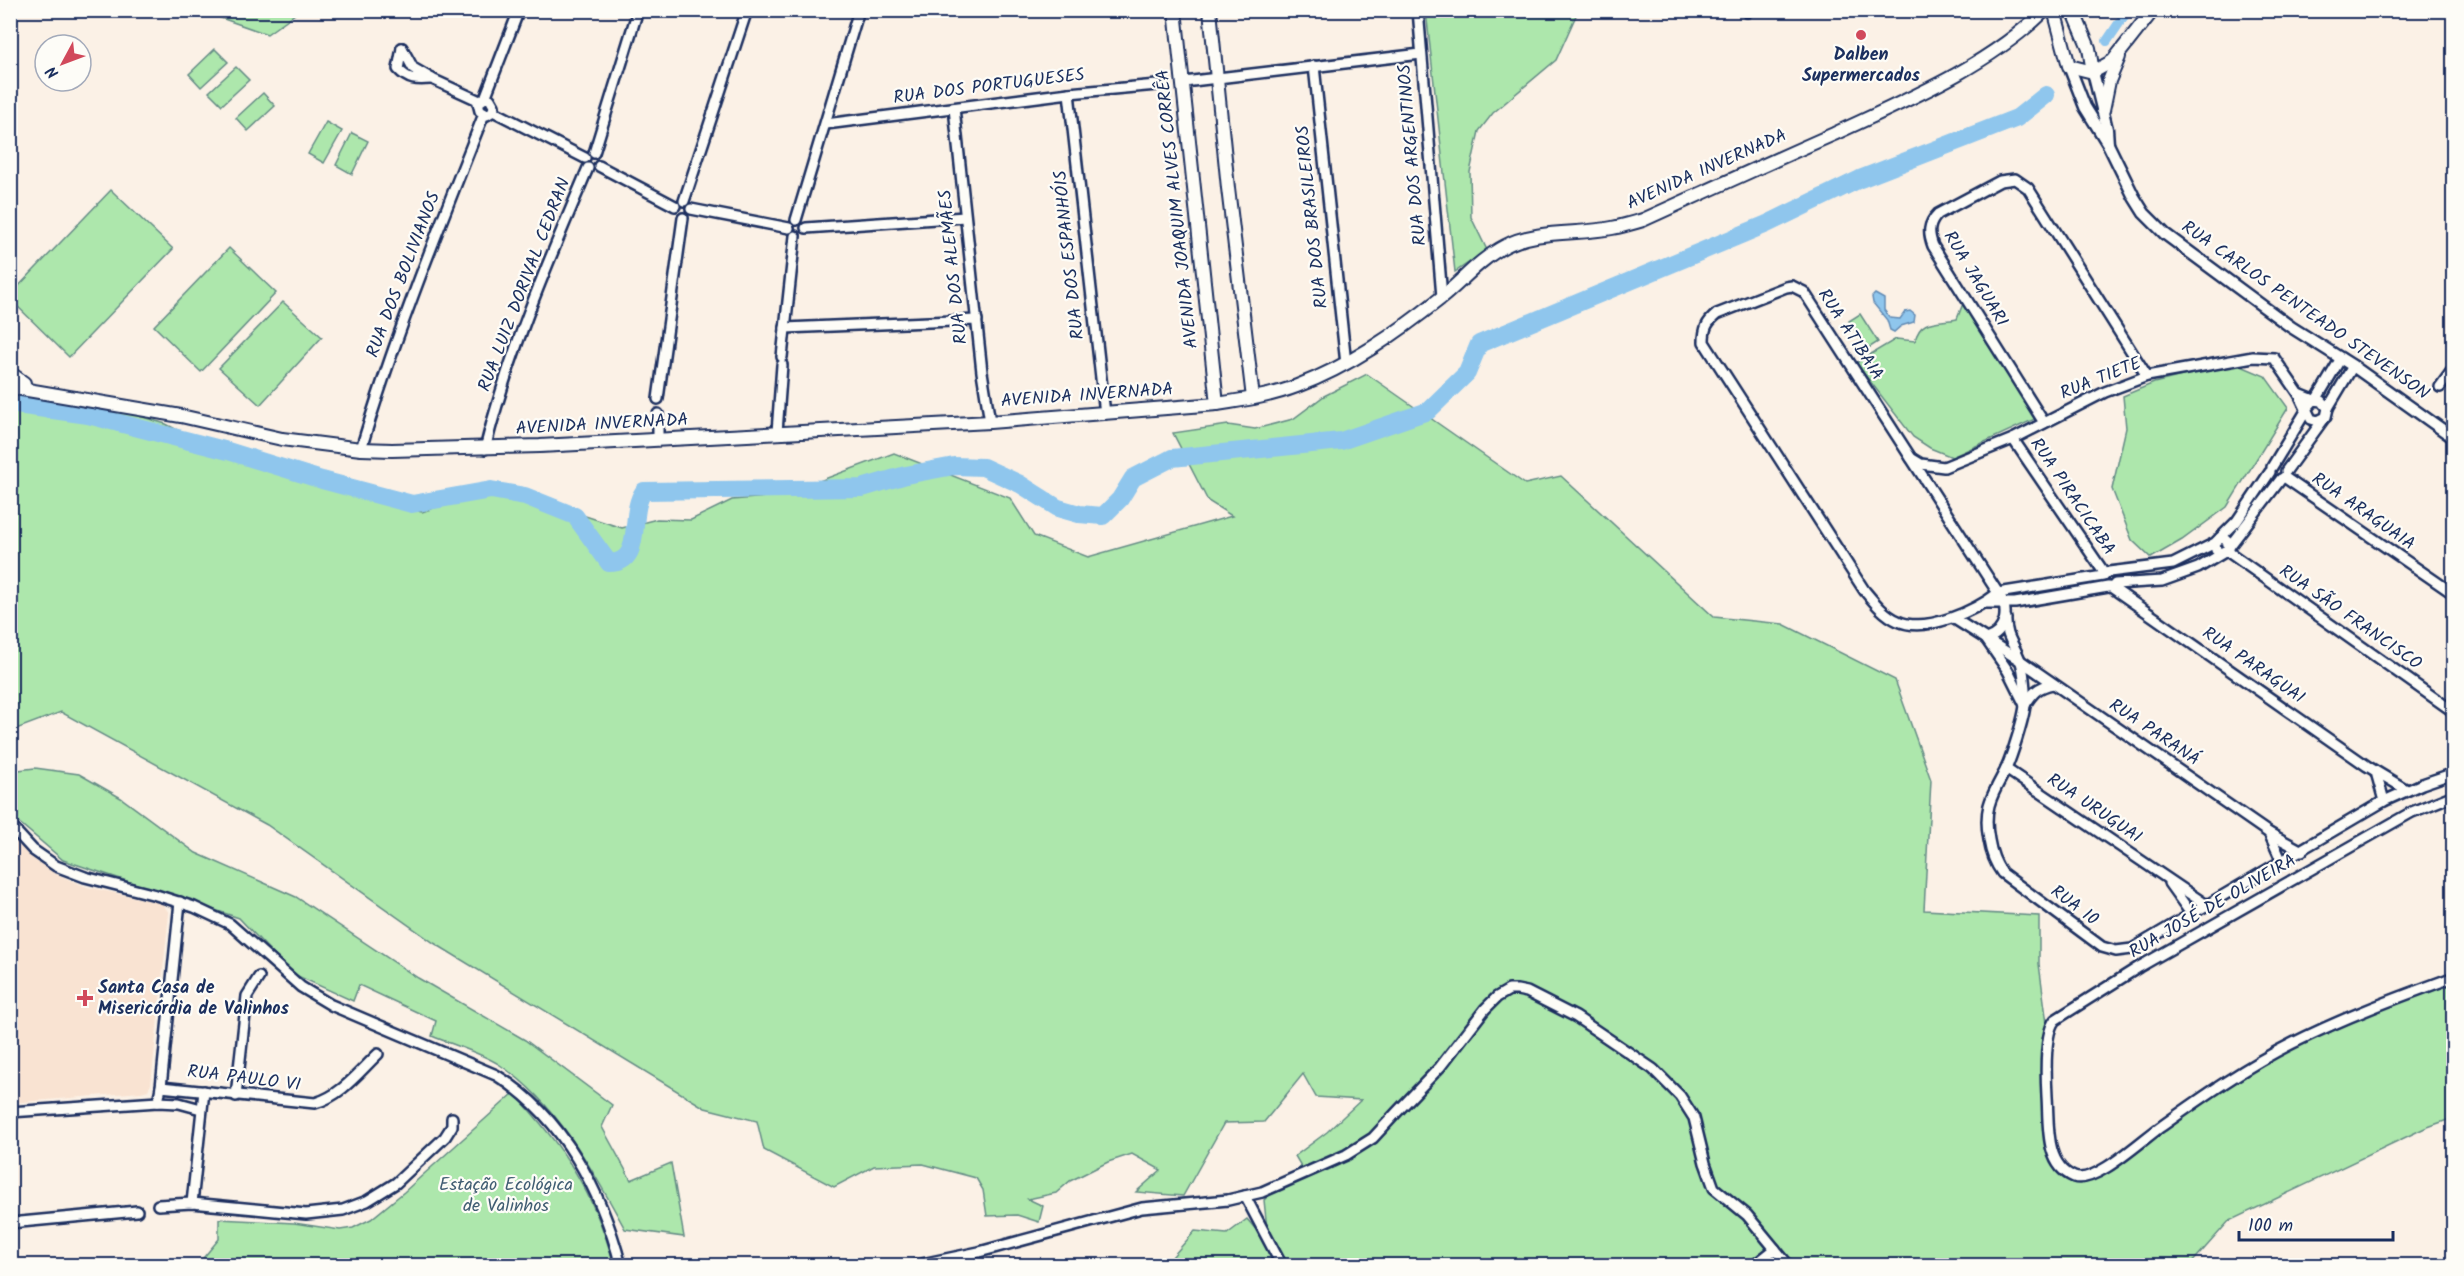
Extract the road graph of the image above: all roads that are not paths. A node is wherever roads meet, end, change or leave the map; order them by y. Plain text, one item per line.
1 (519, 10) edge
2 (638, 10) edge
3 (747, 10) edge
4 (860, 10) edge
5 (866, 10) edge
6 (1175, 10) edge
7 (1210, 10) edge
8 (1418, 10) edge
9 (2073, 10) edge
10 (2153, 10) edge
11 (2046, 11) edge
12 (2033, 22) junction
13 (2060, 31) junction
14 (2120, 53) junction
15 (1421, 54) junction
16 (1314, 66) junction
17 (2068, 66) junction
18 (2093, 72) junction
19 (1217, 77) junction
20 (432, 80) dead end
21 (1184, 82) junction
22 (1157, 85) dead end
23 (1069, 93) junction
24 (482, 99) junction
25 (954, 108) junction
26 (2103, 110) junction
27 (489, 113) junction
28 (826, 124) junction
29 (2108, 144) junction
30 (594, 153) junction
31 (585, 158) junction
32 (599, 166) junction
33 (588, 168) junction
34 (687, 205) junction
35 (675, 206) junction
36 (965, 217) junction
37 (683, 218) junction
38 (796, 220) junction
39 (789, 228) junction
40 (806, 228) junction
41 (795, 236) junction
42 (1443, 297) junction
43 (976, 320) junction
44 (785, 328) junction
45 (2341, 358) junction
46 (1346, 364) junction
47 (2353, 366) junction
48 (2454, 368) edge
49 (10, 373) edge
50 (2147, 376) junction
51 (10, 380) edge
52 (24, 383) junction
53 (10, 387) edge
54 (2440, 387) dead end
55 (51, 392) junction
56 (2299, 394) junction
57 (1253, 398) junction
58 (658, 399) dead end
59 (2315, 400) junction
60 (1217, 404) junction
61 (2328, 408) junction
62 (2306, 410) junction
63 (658, 414) dead end
64 (1105, 414) junction
65 (2324, 419) junction
66 (2043, 421) junction
67 (990, 422) junction
68 (777, 432) junction
69 (2454, 438) edge
70 (2013, 439) junction
71 (658, 440) junction
72 (361, 449) junction
73 (485, 449) junction
74 (1909, 457) junction
75 (2271, 470) junction
76 (2284, 475) junction
77 (2218, 541) junction
78 (2226, 550) junction
79 (2106, 574) junction
80 (2111, 586) junction
81 (2452, 591) edge
82 (1998, 593) junction
83 (1986, 603) junction
84 (2006, 604) junction
85 (2006, 615) junction
86 (1953, 618) junction
87 (1986, 639) junction
88 (2021, 661) junction
89 (2053, 684) junction
90 (2025, 705) junction
91 (2454, 712) edge
92 (2006, 770) junction
93 (2376, 772) junction
94 (2454, 773) edge
95 (2407, 790) junction
96 (2454, 795) edge
97 (2384, 801) junction
98 (10, 825) edge
99 (2269, 832) junction
100 (2302, 851) junction
101 (2282, 862) junction
102 (2164, 876) junction
103 (180, 902) junction
104 (2208, 906) junction
105 (2192, 915) junction
106 (259, 977) dead end
107 (2454, 977) edge
108 (378, 1054) dead end
109 (161, 1087) junction
110 (204, 1091) junction
111 (236, 1096) junction
112 (158, 1102) junction
113 (201, 1109) junction
114 (10, 1112) edge
115 (452, 1118) dead end
116 (1245, 1196) junction
117 (192, 1203) junction
118 (158, 1205) dead end
119 (137, 1211) dead end
120 (10, 1223) edge
121 (1775, 1249) junction
122 (1756, 1264) edge
123 (621, 1266) edge
124 (912, 1266) edge
125 (1282, 1266) edge
126 (1789, 1266) edge

1 - 24 street
2 - 30 street
3 - 34 street
4 - 5 street
4 - 28 street
6 - 21 main road, AVENIDA JOAQUIM ALVES CORRÊA
7 - 19 main road
8 - 15 street, RUA DOS ARGENTINOS
9 - 18 main road, RUA CARLOS PENTEADO STEVENSON
10 - 14 main road
11 - 12 main road, AVENIDA INVERNADA
11 - 13 main road, RUA CARLOS PENTEADO STEVENSON
12 - 13 main road
12 - 42 main road, AVENIDA INVERNADA
13 - 17 main road, RUA CARLOS PENTEADO STEVENSON
14 - 18 main road
14 - 26 main road
15 - 16 street
15 - 42 street, RUA DOS ARGENTINOS
16 - 19 street
16 - 46 street, RUA DOS BRASILEIROS
17 - 18 main road
17 - 29 street, RUA CARLOS PENTEADO STEVENSON
18 - 26 street, RUA CARLOS PENTEADO STEVENSON
19 - 21 street
19 - 57 main road
20 - 24 street
21 - 60 main road, AVENIDA JOAQUIM ALVES CORRÊA
22 - 23 street, RUA DOS PORTUGUESES
23 - 25 street, RUA DOS PORTUGUESES
23 - 64 street, RUA DOS ESPANHÓIS
24 - 27 street
24 - 27 street
25 - 28 street, RUA DOS PORTUGUESES
25 - 36 street, RUA DOS ALEMÃES
26 - 29 street, RUA CARLOS PENTEADO STEVENSON
27 - 31 street
27 - 72 street, RUA DOS BOLIVIANOS
28 - 38 street
29 - 45 street, RUA CARLOS PENTEADO STEVENSON
30 - 31 street
30 - 32 street
31 - 33 street
32 - 33 street
32 - 35 street
33 - 73 street, RUA LUIZ DORIVAL CEDRAN
34 - 35 street
34 - 37 street
34 - 39 street
35 - 37 street
36 - 40 street
36 - 43 street, RUA DOS ALEMÃES
37 - 58 street
38 - 39 street
38 - 40 street
39 - 41 street
40 - 41 street
41 - 44 street
42 - 46 main road, AVENIDA INVERNADA
43 - 44 street
43 - 67 street, RUA DOS ALEMÃES
44 - 68 street
45 - 47 street, RUA CARLOS PENTEADO STEVENSON
45 - 59 street
46 - 57 main road, AVENIDA INVERNADA
47 - 61 street
47 - 69 street, RUA CARLOS PENTEADO STEVENSON
48 - 54 street
49 - 52 main road
50 - 56 street, RUA TIETE
50 - 66 street, RUA TIETE
50 - 66 street, RUA JAGUARI
51 - 52 main road, AVENIDA INVERNADA
52 - 55 main road, AVENIDA INVERNADA
53 - 55 main road, AVENIDA INVERNADA
55 - 72 main road, AVENIDA INVERNADA
56 - 59 street
56 - 62 street, RUA TIETE
57 - 60 main road, AVENIDA INVERNADA
59 - 61 street
59 - 62 street
60 - 64 main road, AVENIDA INVERNADA
61 - 65 street
62 - 65 street
62 - 75 street
63 - 71 street
64 - 67 main road, AVENIDA INVERNADA
65 - 76 street
66 - 70 street, RUA TIETE
67 - 68 main road, AVENIDA INVERNADA
68 - 71 main road, AVENIDA INVERNADA
70 - 74 street, RUA TIETE
70 - 79 street, RUA PIRACICABA
71 - 73 main road, AVENIDA INVERNADA
72 - 73 main road, AVENIDA INVERNADA
74 - 82 street, RUA ATIBAIA
74 - 86 street, RUA ATIBAIA
75 - 76 street, RUA ARAGUAIA
75 - 77 street
76 - 78 street
76 - 81 street, RUA ARAGUAIA
77 - 78 street, RUA SÃO FRANCISCO
77 - 79 street
78 - 80 street
78 - 91 street, RUA SÃO FRANCISCO
79 - 80 street, RUA PIRACICABA
79 - 82 street
80 - 84 street
80 - 93 street, RUA PARAGUAI
82 - 83 street
82 - 84 street, RUA ATIBAIA
83 - 84 street
83 - 86 street
84 - 85 street, RUA PARANÁ
85 - 87 street
85 - 88 street, RUA PARANÁ
86 - 87 street, RUA PARANÁ
87 - 88 street, RUA PARANÁ
87 - 90 street
88 - 89 street, RUA PARANÁ
88 - 90 street
89 - 90 street
89 - 99 street, RUA PARANÁ
90 - 92 street
92 - 102 street, RUA URUGUAI
92 - 105 street, RUA 10
93 - 95 street, RUA PARAGUAI
93 - 97 street
94 - 95 street
95 - 97 street
96 - 107 street, RUA JOSÉ DE OLIVEIRA
97 - 100 street
98 - 103 street
99 - 100 street, RUA PARANÁ
99 - 101 street
100 - 101 street
101 - 104 street
102 - 104 street, RUA URUGUAI
102 - 105 street, RUA URUGUAI
103 - 109 street
103 - 123 street
104 - 105 street
106 - 111 street
108 - 111 street, RUA PAULO VI
109 - 110 street, RUA PAULO VI
109 - 112 street
110 - 111 street, RUA PAULO VI
110 - 113 street
112 - 113 street, RUA PAULO VI
112 - 114 street, RUA PAULO VI
113 - 117 street
115 - 117 street
116 - 121 street
116 - 124 street
116 - 125 street
117 - 118 street
119 - 120 street
121 - 122 street
121 - 126 street

